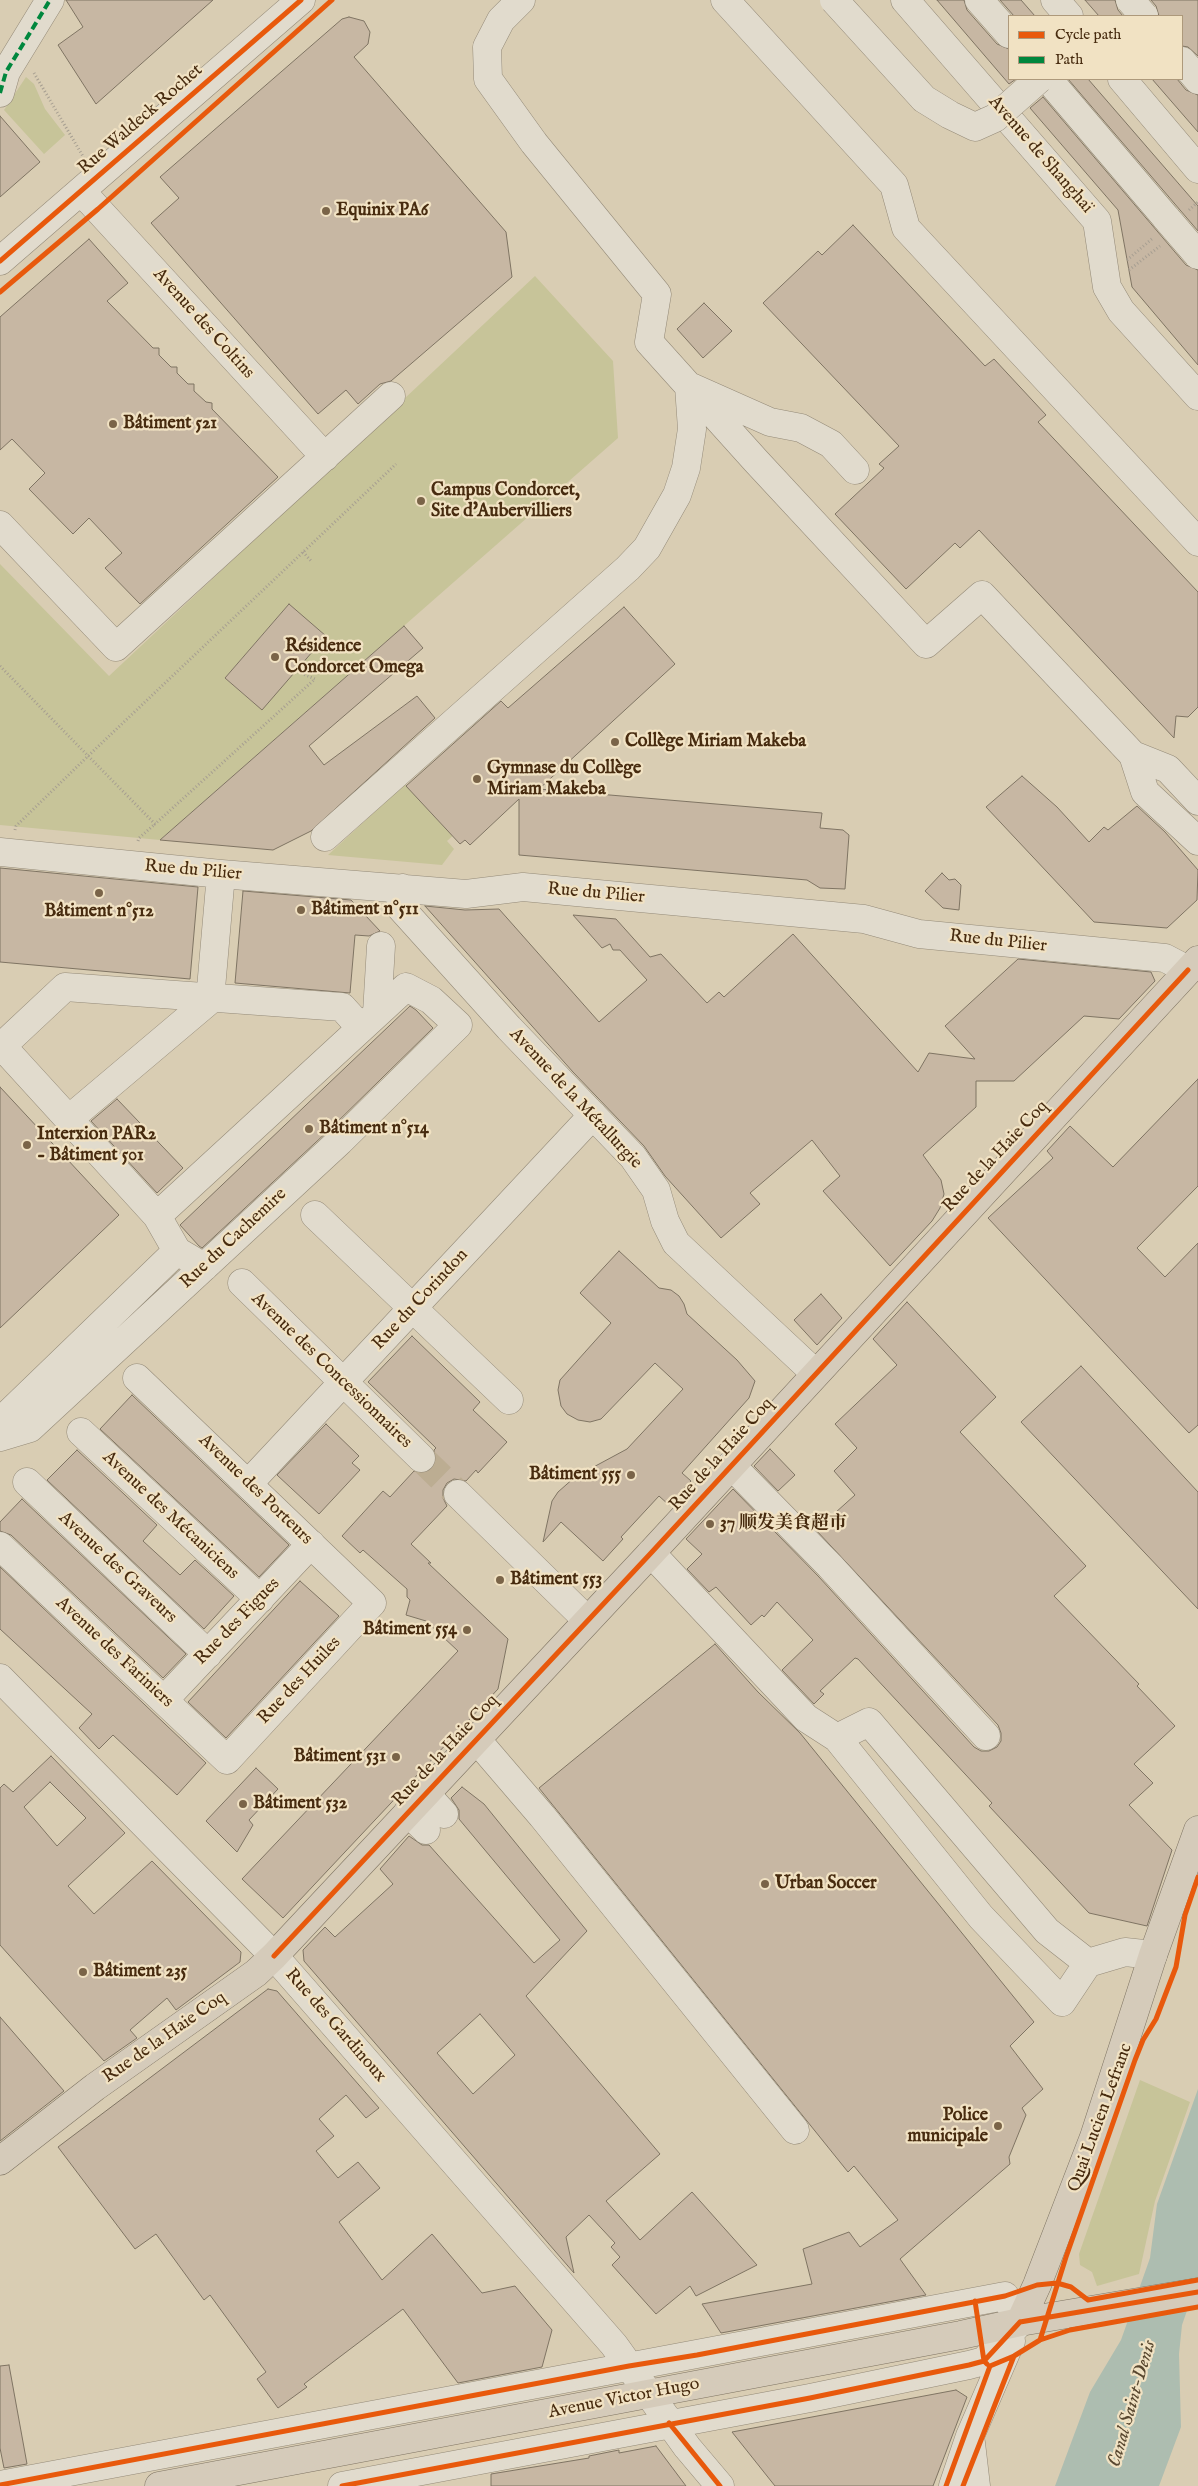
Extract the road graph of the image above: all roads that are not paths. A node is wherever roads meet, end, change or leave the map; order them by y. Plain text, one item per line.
1 (50, 0) edge
2 (301, 0) edge
3 (521, 0) edge
4 (725, 0) edge
5 (834, 0) edge
6 (905, 0) edge
7 (979, 0) edge
8 (1055, 0) edge
9 (1130, 0) edge
10 (1067, 15) edge
11 (1143, 15) edge
12 (1008, 33) edge
13 (1183, 62) edge
14 (1038, 80) edge
15 (1049, 80) edge
16 (1123, 80) edge
17 (1198, 80) edge
18 (0, 93) edge
19 (1198, 169) edge
20 (88, 185) junction
21 (1198, 255) edge
22 (0, 261) edge
23 (689, 386) junction
24 (391, 396) dead end
25 (1198, 396) edge
26 (325, 457) junction
27 (855, 470) dead end
28 (0, 524) edge
29 (1198, 542) edge
30 (1133, 755) junction
31 (1198, 801) edge
32 (325, 837) dead end
33 (1198, 841) edge
34 (5, 852) edge
35 (221, 874) junction
36 (402, 888) junction
37 (381, 946) dead end
38 (1193, 965) edge
39 (210, 1000) junction
40 (369, 1020) junction
41 (1, 1045) edge
42 (593, 1115) junction
43 (69, 1119) junction
44 (315, 1215) dead end
45 (157, 1216) junction
46 (177, 1251) junction
47 (204, 1267) junction
48 (242, 1283) dead end
49 (413, 1308) junction
50 (815, 1373) junction
51 (137, 1378) dead end
52 (344, 1382) junction
53 (509, 1400) dead end
54 (0, 1422) edge
55 (81, 1432) dead end
56 (0, 1437) edge
57 (421, 1458) tunnel mouth
58 (732, 1465) junction
59 (27, 1482) dead end
60 (248, 1484) junction
61 (458, 1494) tunnel mouth
62 (311, 1544) junction
63 (0, 1546) edge
64 (651, 1553) junction
65 (260, 1599) junction
66 (372, 1603) joint
67 (587, 1620) junction
68 (208, 1654) junction
69 (0, 1678) edge
70 (164, 1700) junction
71 (986, 1736) dead end
72 (837, 1738) junction
73 (476, 1739) junction
74 (227, 1760) joint
75 (1198, 1830) edge
76 (1153, 1955) junction
77 (274, 1956) junction
78 (1088, 1963) junction
79 (795, 2130) dead end
80 (0, 2160) edge
81 (1198, 2292) edge
82 (1020, 2322) junction
83 (628, 2366) junction
84 (648, 2394) junction
85 (669, 2423) junction
86 (970, 2436) junction
87 (0, 2485) edge
88 (159, 2486) edge
89 (342, 2486) edge
90 (720, 2486) edge
91 (953, 2486) edge
92 (976, 2486) edge

1 - 18 street
2 - 20 street, Rue Waldeck Rochet
3 - 23 street
4 - 29 street
5 - 14 street, bridge
6 - 25 street, Avenue de Shanghaï
7 - 12 street
8 - 10 street
9 - 11 street, bridge
13 - 17 street
15 - 21 street, bridge
16 - 19 street
20 - 22 street, Rue Waldeck Rochet
20 - 26 street, Avenue des Coltins
23 - 27 street
23 - 30 street
23 - 32 street
24 - 26 street
26 - 28 street
30 - 31 street
30 - 33 street
34 - 35 street, Rue du Pilier
35 - 36 street, Rue du Pilier
35 - 39 street
36 - 38 street, Rue du Pilier
36 - 42 street, Avenue de la Métallurgie
37 - 40 street
38 - 50 main road, Rue de la Haie Coq
39 - 40 street
39 - 41 street
39 - 43 street
40 - 45 street
40 - 47 street, Rue du Cachemire
41 - 43 street
42 - 49 street, Rue du Corindon
42 - 50 street, Avenue de la Métallurgie
43 - 45 street
44 - 49 street
45 - 46 street
46 - 47 street
46 - 54 street
47 - 56 street, Rue du Cachemire
48 - 52 street, Avenue des Concessionnaires
49 - 52 street, Rue du Corindon
49 - 53 street
50 - 58 main road, Rue de la Haie Coq
51 - 60 street, Avenue des Porteurs
52 - 57 street, Avenue des Concessionnaires
52 - 60 street, Rue du Corindon
55 - 65 street, Avenue des Mécaniciens
58 - 64 main road, Rue de la Haie Coq
58 - 71 street
59 - 68 street, Avenue des Graveurs
60 - 62 street, Avenue des Porteurs
61 - 67 street
62 - 65 street, Rue des Figues
62 - 66 street, Avenue des Porteurs
63 - 70 street, Avenue des Fariniers
64 - 67 main road, Rue de la Haie Coq
64 - 72 street
65 - 68 street, Rue des Figues
66 - 74 street, Rue des Huiles
67 - 73 main road, Rue de la Haie Coq
68 - 70 street, Rue des Figues
69 - 77 street, Rue des Gardinoux
70 - 74 street, Avenue des Fariniers
72 - 78 street
72 - 78 street
73 - 77 main road, Rue de la Haie Coq
73 - 79 street
75 - 76 main road, Quai Lucien Lefranc
76 - 78 street
76 - 82 main road, Quai Lucien Lefranc
77 - 80 main road, Rue de la Haie Coq
77 - 83 street, Rue des Gardinoux
81 - 82 main road, Avenue Victor Hugo
82 - 83 street
82 - 84 main road, Avenue Victor Hugo
82 - 85 street
82 - 86 street
83 - 84 street, Rue des Gardinoux
83 - 87 street
84 - 85 street, Rue des Gardinoux
84 - 88 main road, Avenue Victor Hugo
85 - 89 street
85 - 90 street, Rue des Gardinoux
86 - 91 street
86 - 92 street

